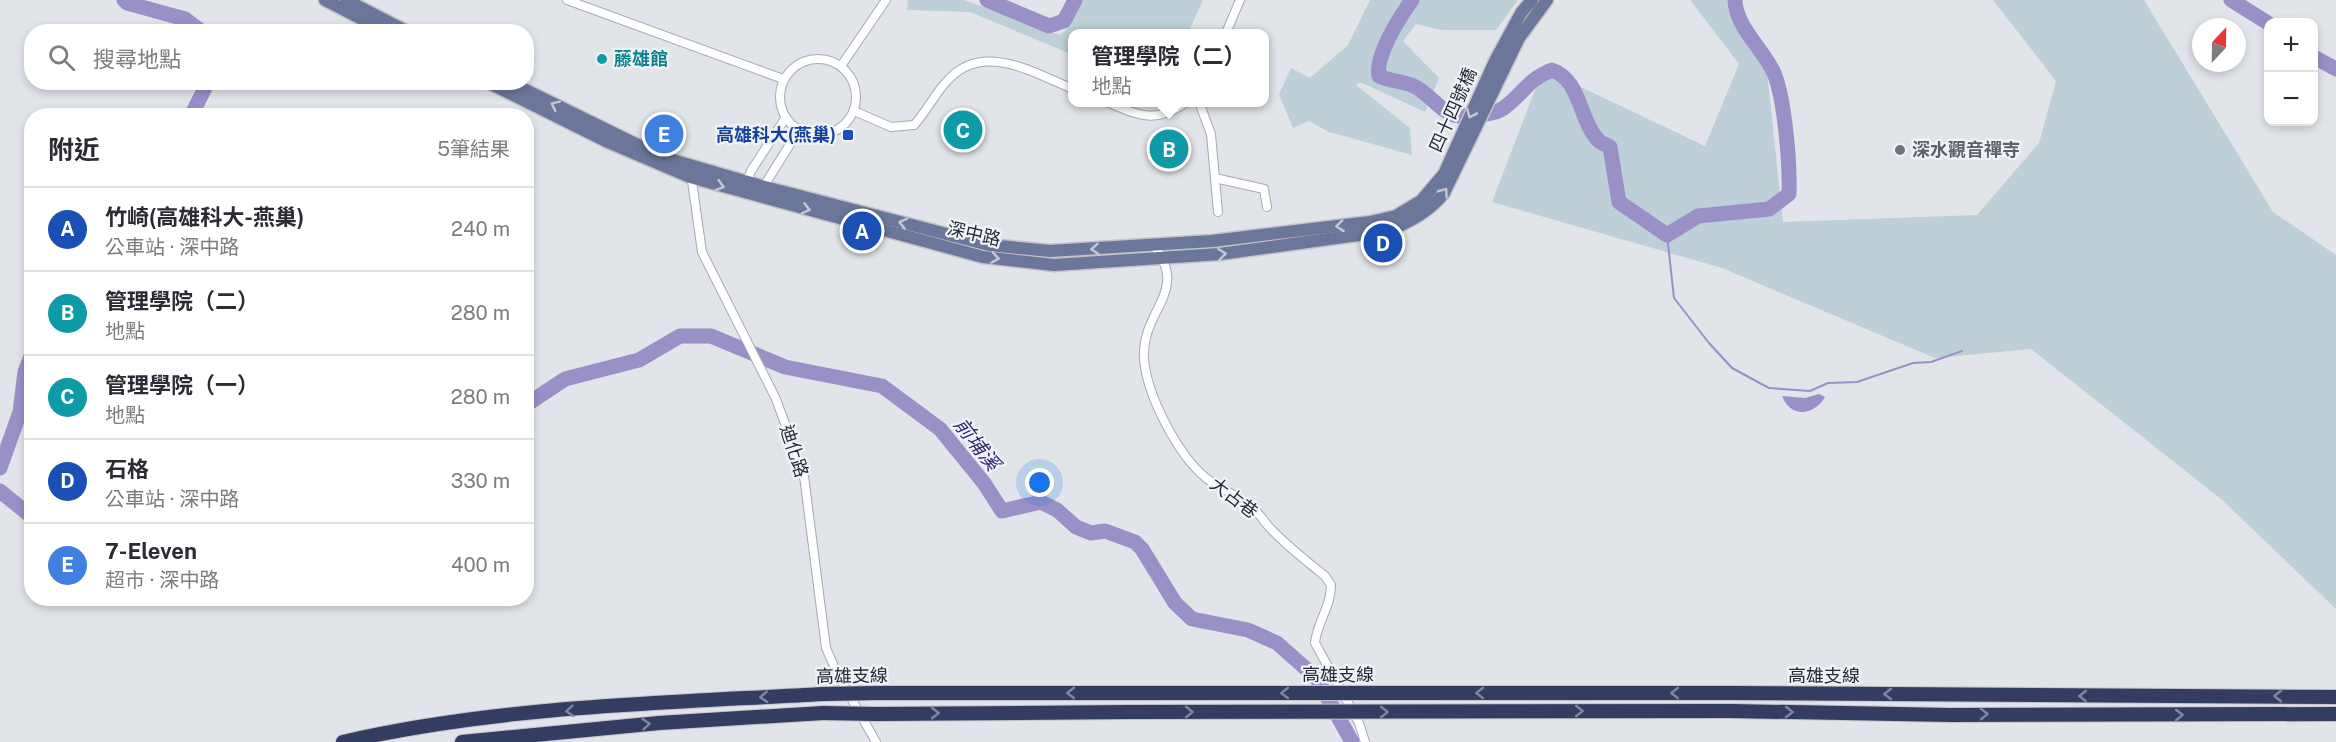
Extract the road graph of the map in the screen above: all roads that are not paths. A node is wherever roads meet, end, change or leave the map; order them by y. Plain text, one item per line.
1 (326, 0) edge
2 (346, 0) edge
3 (567, 0) edge
4 (886, 0) edge
5 (1240, 0) edge
6 (1532, 0) edge
7 (1547, 0) edge
8 (372, 24) edge
9 (392, 24) edge
10 (1228, 29) edge
11 (1500, 62) junction
12 (841, 66) junction
13 (783, 79) junction
14 (1068, 87) edge
15 (503, 90) edge
16 (525, 90) edge
17 (1118, 107) edge
18 (1179, 107) edge
19 (1200, 107) edge
20 (854, 111) junction
21 (786, 117) junction
22 (799, 130) junction
23 (691, 172) junction
24 (1450, 173) junction
25 (1215, 178) junction
26 (746, 182) junction
27 (765, 187) junction
28 (750, 194) junction
29 (1267, 207) dead end
30 (1218, 212) dead end
31 (1153, 245) junction
32 (1166, 263) junction
33 (2336, 697) edge
34 (2336, 714) edge
35 (343, 742) edge
36 (462, 742) edge
37 (876, 742) edge
38 (1365, 742) edge

1 - 8 main road
2 - 9 main road
3 - 13 street
4 - 12 street
5 - 10 street
6 - 11 main road
7 - 11 main road
11 - 24 main road, 四十四號橋
12 - 13 street
12 - 20 street
13 - 21 street
14 - 20 street
15 - 23 main road, 深中路
23 -> 16 main road, 深中路
17 - 18 street
19 - 25 street
20 - 22 street
21 - 22 street
21 - 26 street
22 - 27 street
23 - 26 main road, 深中路
23 -> 28 main road, 深中路
23 - 37 street, 迪化路
24 -> 31 main road, 深中路
32 -> 24 main road, 深中路
25 - 29 street
25 - 30 street
26 - 27 main road, 深中路
26 - 28 street
27 - 28 street
31 -> 27 main road, 深中路
28 -> 32 main road, 深中路
31 - 32 street
32 - 38 street, 大占巷
33 -> 35 highway, 高雄支線, bridge
36 -> 34 highway, 高雄支線, bridge

